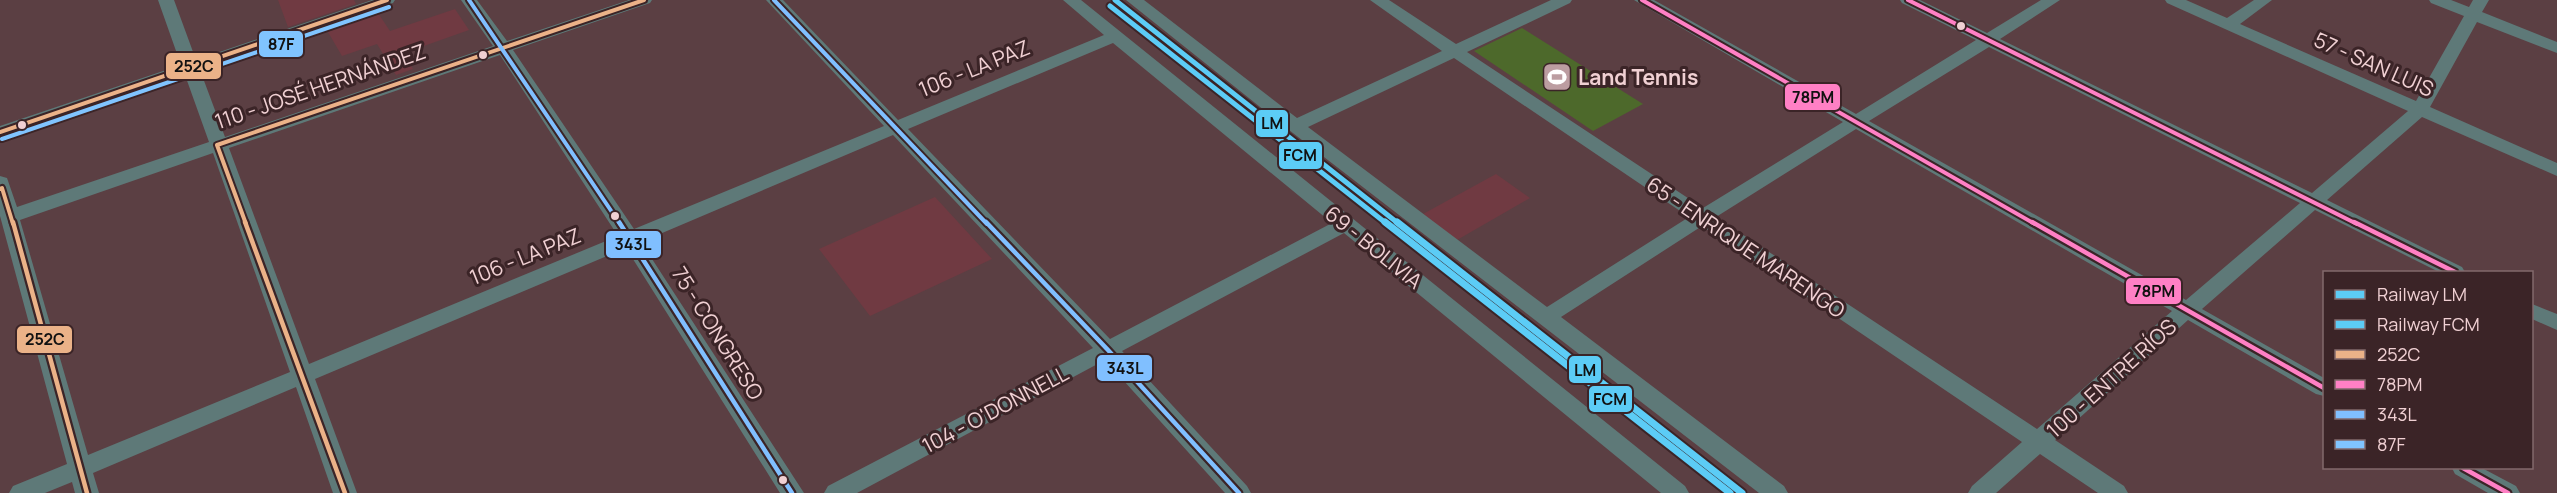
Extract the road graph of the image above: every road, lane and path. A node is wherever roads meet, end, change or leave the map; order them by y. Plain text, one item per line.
1 (166, 0) edge
2 (387, 0) edge
3 (469, 0) edge
4 (644, 0) edge
5 (774, 0) edge
6 (1071, 0) edge
7 (1134, 0) edge
8 (1378, 0) edge
9 (1564, 0) edge
10 (1642, 0) edge
11 (1908, 0) edge
12 (2052, 0) edge
13 (2173, 0) edge
14 (2264, 0) edge
15 (2437, 0) edge
16 (2477, 7) edge
17 (2229, 24) junction
18 (1115, 36) junction
19 (1988, 39) junction
20 (504, 48) junction
21 (2557, 48) edge
22 (1455, 52) junction
23 (190, 68) junction
24 (2420, 110) junction
25 (1857, 121) junction
26 (1295, 126) junction
27 (893, 127) junction
28 (0, 132) edge
29 (217, 145) junction
30 (2557, 170) edge
31 (1, 186) edge
32 (2312, 202) junction
33 (11, 216) junction
34 (1702, 217) junction
35 (1345, 224) junction
36 (630, 239) junction
37 (2451, 271) edge
38 (2187, 310) junction
39 (2533, 311) edge
40 (1548, 316) junction
41 (2557, 323) edge
42 (1108, 350) junction
43 (300, 374) junction
44 (2323, 387) edge
45 (2039, 442) junction
46 (80, 469) junction
47 (2465, 469) edge
48 (1670, 491) edge
49 (21, 493) edge
50 (87, 493) edge
51 (345, 493) edge
52 (792, 493) edge
53 (836, 493) edge
54 (1239, 493) edge
55 (1776, 493) edge
56 (1980, 493) edge
57 (2115, 493) edge
58 (2508, 493) edge

1 - 23 street
2 - 23 street
3 - 20 street, 75 - CONGRESO
4 - 20 street, 110 - JOSÉ HERNÁNDEZ
5 - 27 street
6 - 18 street, 69 - BOLIVIA
7 - 26 street
8 - 22 street, 65 - ENRIQUE MARENGO
9 - 22 street
10 - 25 street
11 - 19 street
12 - 19 street
13 - 17 street, 57 - SAN LUIS
14 - 17 street
15 - 16 street
16 - 21 street
16 - 24 street, 100 - ENTRE RÍOS
17 - 24 street, 57 - SAN LUIS
18 - 27 street, 106 - LA PAZ
18 - 35 street, 69 - BOLIVIA
19 - 25 street
19 - 32 street
20 - 29 street, 110 - JOSÉ HERNÁNDEZ
20 - 36 street, 75 - CONGRESO
22 - 26 street
22 - 34 street, 65 - ENRIQUE MARENGO
23 - 28 street
23 - 29 street
24 - 30 street, 57 - SAN LUIS
24 - 32 street, 100 - ENTRE RÍOS
25 - 34 street
25 - 38 street
26 - 40 street
27 - 36 street, 106 - LA PAZ
27 - 42 street
29 - 33 street, 110 - JOSÉ HERNÁNDEZ
29 - 43 street
31 - 33 street
32 - 37 street
32 - 38 street, 100 - ENTRE RÍOS
33 - 46 street
34 - 40 street
34 - 45 street, 65 - ENRIQUE MARENGO
35 - 42 street, 104 - O'DONNELL
35 - 48 street, 69 - BOLIVIA
36 - 43 street, 106 - LA PAZ
36 - 52 street, 75 - CONGRESO
38 - 44 street
38 - 45 street, 100 - ENTRE RÍOS
39 - 41 street
40 - 55 street
42 - 53 street, 104 - O'DONNELL
42 - 54 street
43 - 46 street, 106 - LA PAZ
43 - 51 street
45 - 56 street, 100 - ENTRE RÍOS
45 - 57 street, 65 - ENRIQUE MARENGO
46 - 49 street, 106 - LA PAZ
46 - 50 street
47 - 58 street

